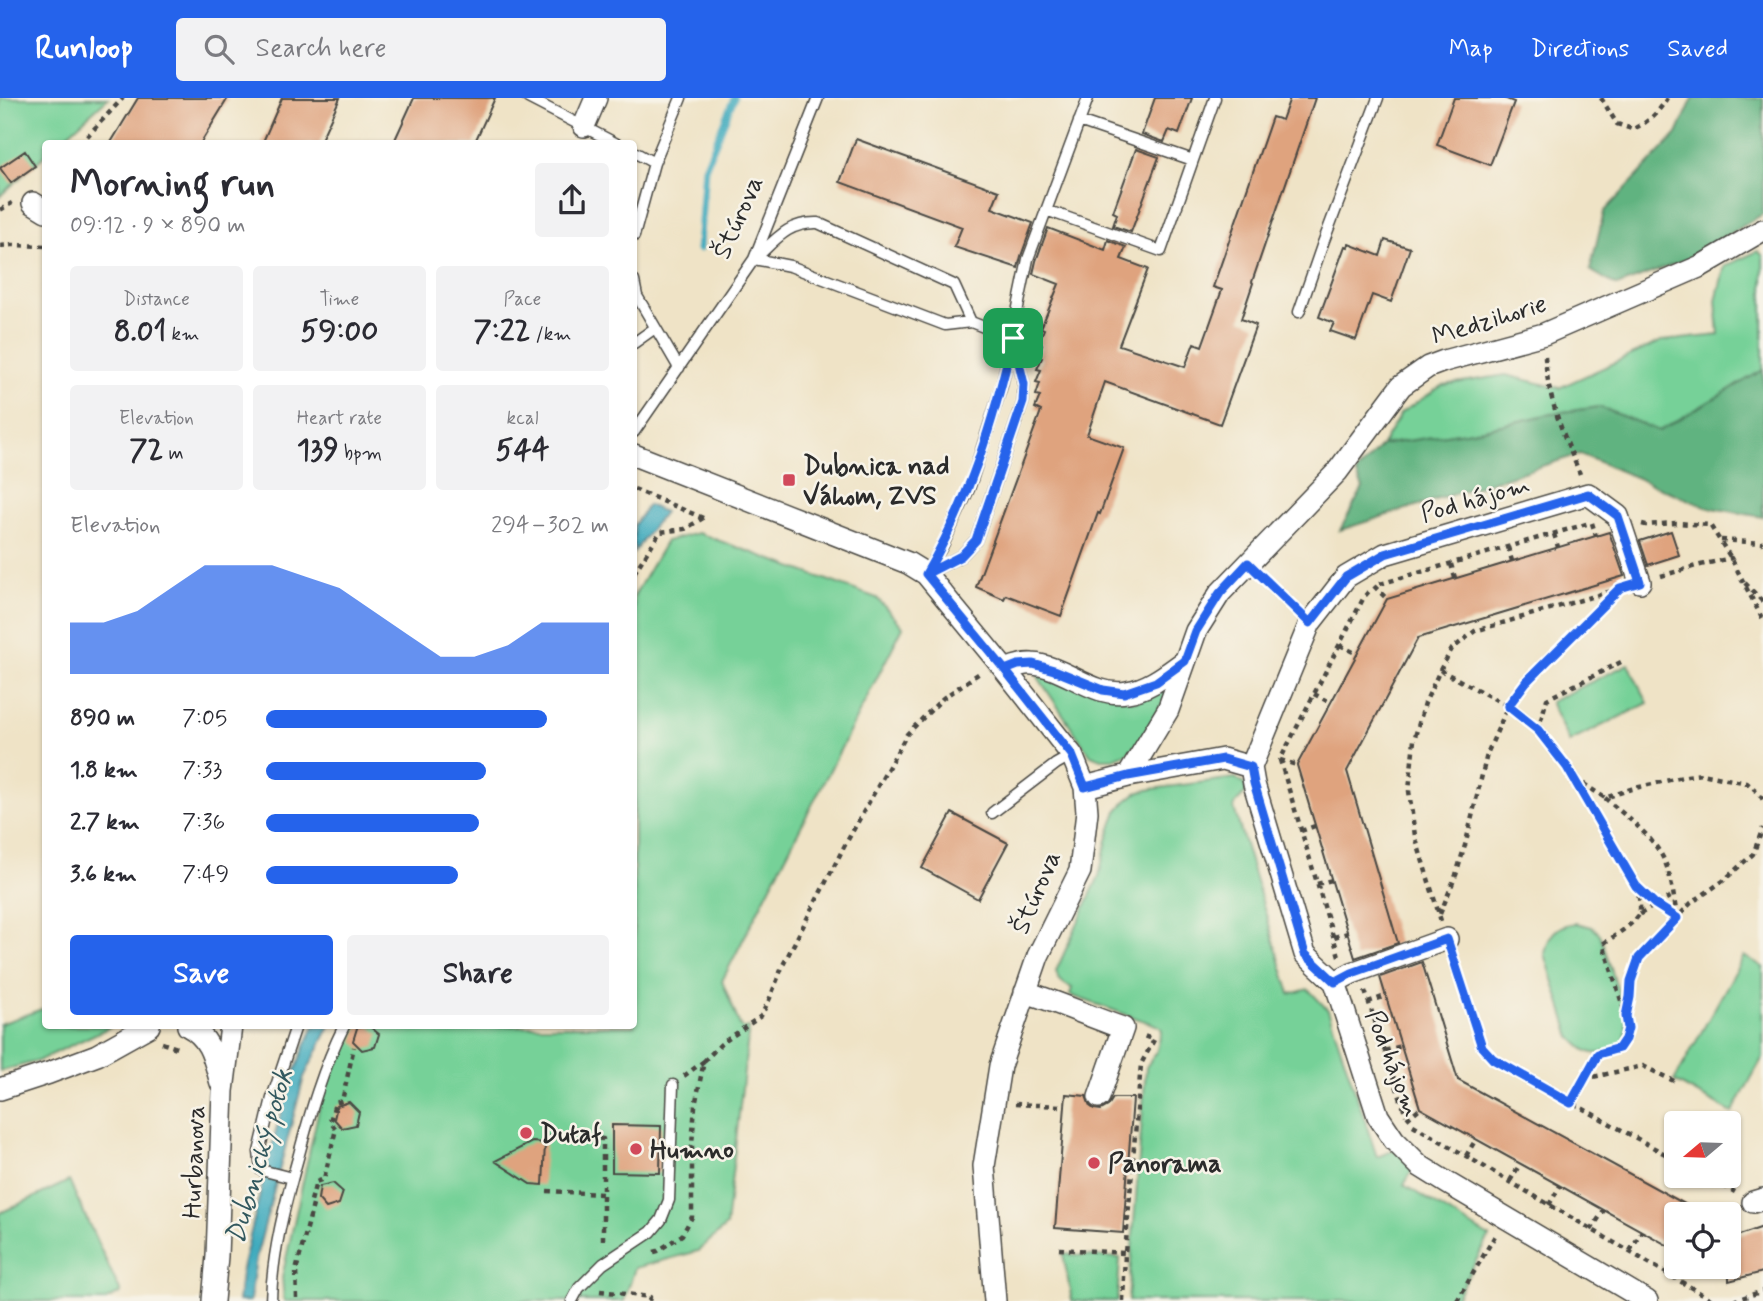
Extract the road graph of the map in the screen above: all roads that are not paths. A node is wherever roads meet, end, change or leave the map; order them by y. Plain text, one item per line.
1 (528, 98) edge
2 (596, 98) edge
3 (681, 98) edge
4 (818, 98) edge
5 (1088, 98) edge
6 (1214, 98) edge
7 (1378, 98) edge
8 (1079, 121) junction
9 (583, 126) junction
10 (609, 140) edge
11 (637, 154) edge
12 (1193, 160) junction
13 (654, 163) junction
14 (1046, 210) junction
15 (637, 225) edge
16 (1763, 230) edge
17 (754, 259) junction
18 (637, 296) edge
19 (1299, 312) dead end
20 (971, 322) junction
21 (655, 328) junction
22 (1013, 338) junction
23 (637, 341) edge
24 (678, 368) junction
25 (637, 428) edge
26 (637, 456) edge
27 (926, 574) junction
28 (1630, 585) road end
29 (1185, 661) junction
30 (1005, 670) junction
31 (1072, 755) junction
32 (1251, 767) junction
33 (1128, 776) junction
34 (1085, 787) junction
35 (992, 813) dead end
36 (1447, 939) road end
37 (1343, 977) junction
38 (1025, 992) junction
39 (194, 1029) edge
40 (231, 1029) edge
41 (295, 1029) edge
42 (341, 1030) edge
43 (151, 1035) edge
44 (673, 1085) road end
45 (0, 1089) edge
46 (223, 1091) junction
47 (1099, 1097) dead end
48 (290, 1178) junction
49 (213, 1301) edge
50 (271, 1301) edge
51 (572, 1301) edge
52 (995, 1301) edge
53 (1647, 1301) edge

1 - 9 lane
2 - 9 street
3 - 13 lane
4 - 17 lane, Štúrova
5 - 8 lane
6 - 12 lane
7 - 19 lane
8 - 12 lane
8 - 14 lane
9 - 10 lane
11 - 13 lane
12 - 14 lane
13 - 15 lane
14 - 22 lane
16 - 29 street, Medzihorie
17 - 20 lane
17 - 20 lane
17 - 24 lane, Štúrova
18 - 21 lane
20 - 22 lane
21 - 23 lane
21 - 24 lane
22 - 27 lane
22 - 27 lane
24 - 25 lane, Štúrova
26 - 27 street, Štúrova
27 - 30 street, Štúrova
28 - 32 street, Pod hájom
29 - 30 street
29 - 33 street, Medzihorie
30 - 31 street, Štúrova
31 - 34 street, Štúrova
31 - 35 lane
32 - 33 street
32 - 37 street, Pod hájom
33 - 34 street
34 - 38 street, Štúrova
36 - 37 street
37 - 53 street, Pod hájom
38 - 47 street
38 - 52 street, Štúrova
39 - 46 street
40 - 46 street, Hurbanova
41 - 48 lane
42 - 48 lane
43 - 45 street
44 - 51 lane
46 - 49 street, Hurbanova
48 - 50 lane

